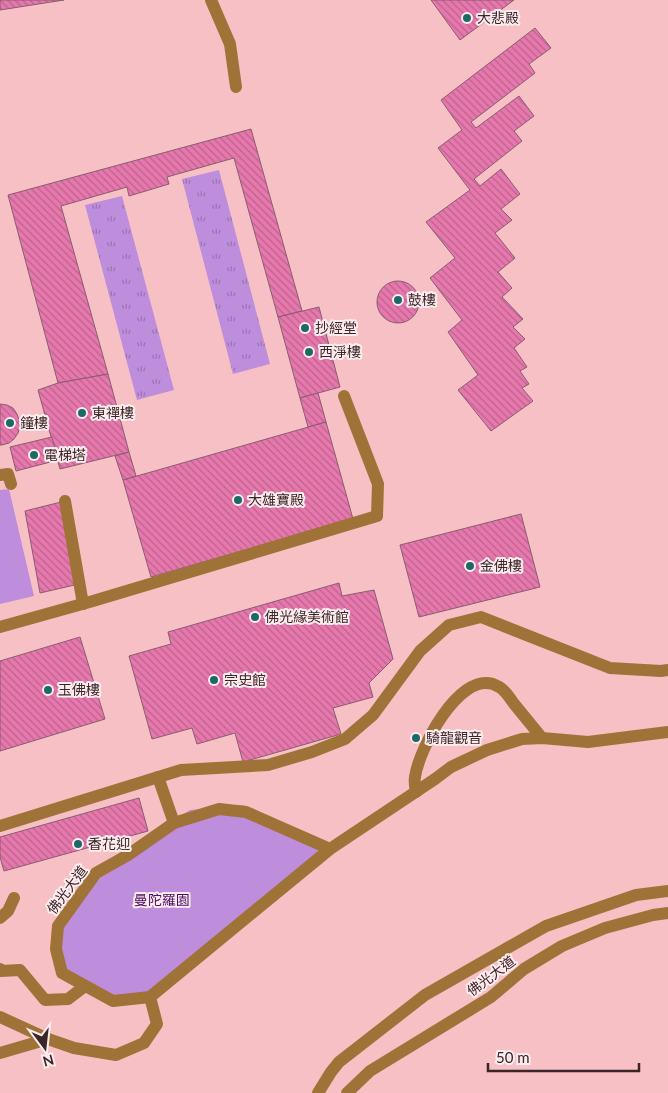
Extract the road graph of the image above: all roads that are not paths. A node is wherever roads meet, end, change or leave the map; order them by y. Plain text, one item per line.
1 (211, 0) edge
2 (236, 87) dead end
3 (344, 396) dead end
4 (0, 475) edge
5 (11, 484) dead end
6 (64, 501) dead end
7 (83, 604) junction
8 (0, 627) edge
9 (668, 670) edge
10 (668, 732) edge
11 (542, 738) junction
12 (158, 777) junction
13 (416, 792) junction
14 (174, 823) junction
15 (0, 826) edge
16 (330, 849) junction
17 (668, 890) edge
18 (14, 898) dead end
19 (668, 913) edge
20 (0, 918) edge
21 (0, 969) edge
22 (85, 986) junction
23 (150, 997) junction
24 (0, 1017) edge
25 (48, 1040) junction
26 (0, 1053) edge
27 (318, 1093) edge
28 (347, 1093) edge

1 - 2 street
3 - 7 street
4 - 5 street
6 - 7 street
7 - 8 street
9 - 12 street
10 - 11 street
11 - 13 street
11 - 13 street
12 - 14 street
12 - 15 street
13 - 16 street
14 - 16 street, 佛光大道
14 - 22 street, 佛光大道
16 - 23 street
17 - 27 street
18 - 20 street
19 - 28 street, 佛光大道
21 - 22 street
22 - 23 street, 佛光大道
23 - 25 street
24 - 25 street
25 - 26 street

